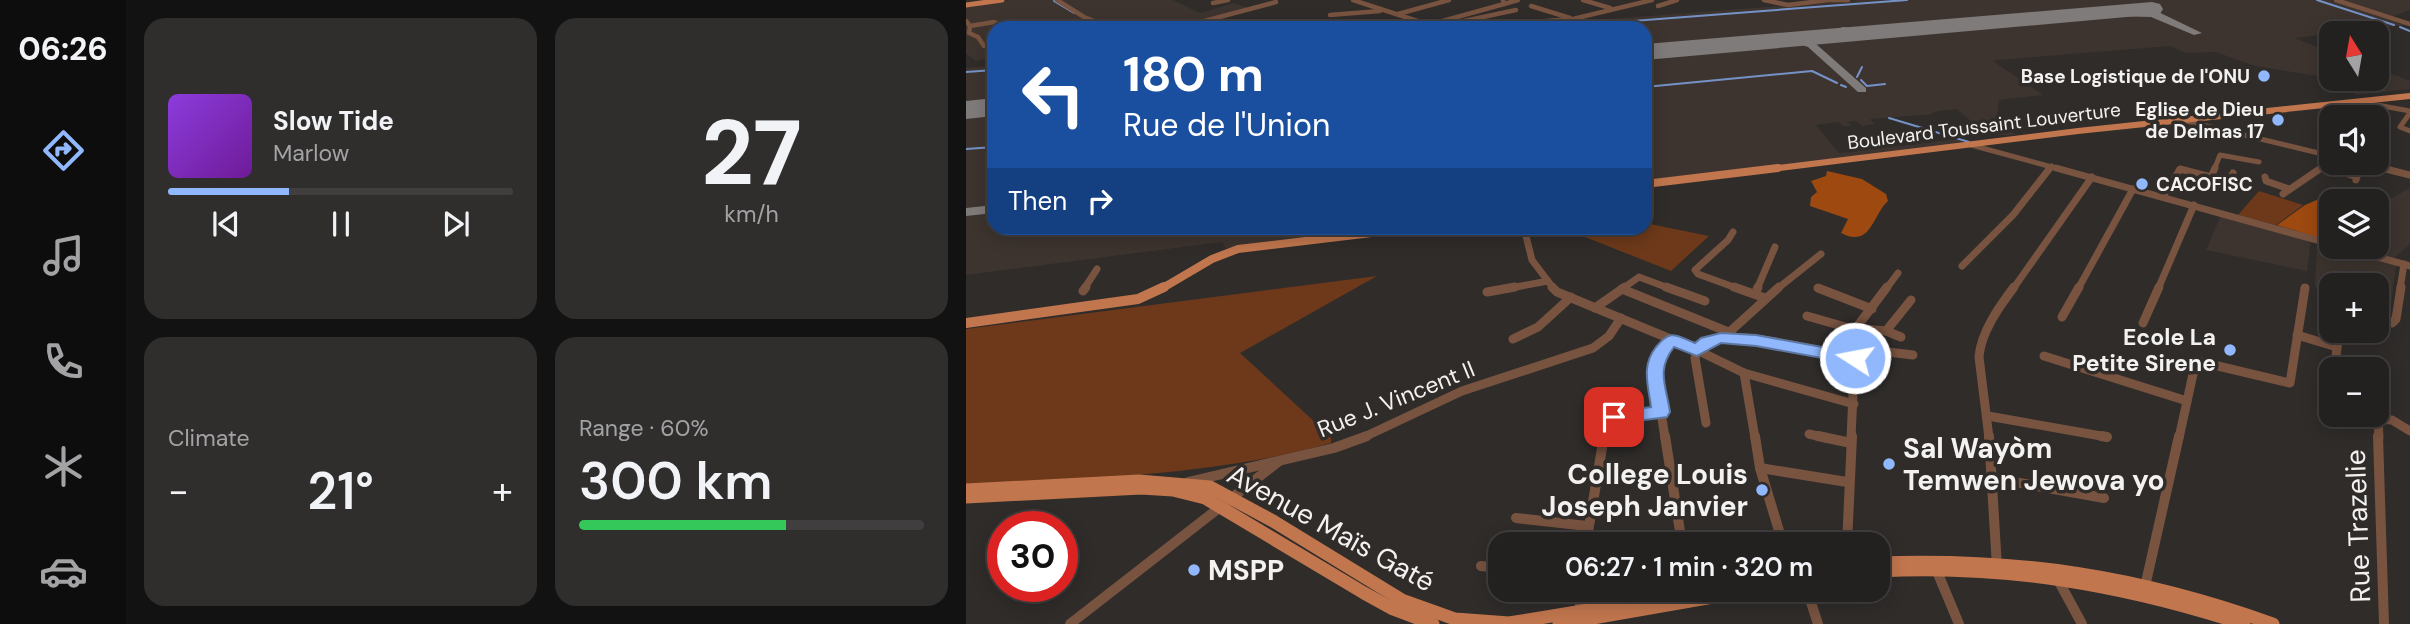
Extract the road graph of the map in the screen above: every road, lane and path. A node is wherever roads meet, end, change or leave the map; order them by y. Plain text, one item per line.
1 (1002, 0) edge
2 (1057, 0) edge
3 (1228, 0) edge
4 (1353, 0) edge
5 (1449, 0) edge
6 (1518, 0) edge
7 (1583, 0) edge
8 (1652, 0) edge
9 (1677, 0) edge
10 (1769, 0) edge
11 (1828, 0) edge
12 (1848, 0) edge
13 (2336, 0) edge
14 (985, 1) edge
15 (1810, 1) edge
16 (1276, 2) dead end
17 (1503, 2) edge
18 (1213, 3) dead end
19 (966, 5) edge
20 (1531, 6) dead end
21 (1658, 6) dead end
22 (1613, 9) junction
23 (1382, 10) junction
24 (1516, 10) dead end
25 (1395, 14) junction
26 (1330, 15) dead end
27 (1573, 19) junction
28 (1096, 21) edge
29 (1204, 21) edge
30 (1417, 21) edge
31 (1442, 21) edge
32 (1468, 21) edge
33 (1547, 21) edge
34 (987, 22) edge
35 (2410, 22) edge
36 (968, 23) edge
37 (987, 46) edge
38 (2410, 96) edge
39 (2361, 102) junction
40 (2410, 112) edge
41 (2182, 120) junction
42 (2410, 131) edge
43 (1971, 145) junction
44 (2319, 153) edge
45 (2259, 162) dead end
46 (2052, 166) junction
47 (2319, 170) edge
48 (2389, 170) edge
49 (2233, 173) dead end
50 (2353, 175) edge
51 (2410, 175) edge
52 (2092, 177) junction
53 (2211, 177) junction
54 (2265, 177) dead end
55 (2357, 180) dead end
56 (1652, 183) edge
57 (2133, 188) junction
58 (2163, 197) junction
59 (2194, 205) junction
60 (1733, 232) dead end
61 (1355, 235) edge
62 (1526, 235) edge
63 (2319, 241) edge
64 (1775, 247) dead end
65 (1821, 254) dead end
66 (2385, 259) edge
67 (2407, 265) edge
68 (1962, 266) dead end
69 (1097, 269) dead end
70 (1898, 274) dead end
71 (1548, 281) junction
72 (1818, 288) dead end
73 (2305, 288) dead end
74 (1622, 289) junction
75 (1083, 291) dead end
76 (1488, 292) dead end
77 (1755, 294) junction
78 (1570, 297) junction
79 (1765, 298) junction
80 (1911, 300) dead end
81 (1705, 301) dead end
82 (1595, 307) junction
83 (1872, 309) junction
84 (1807, 316) dead end
85 (2062, 317) dead end
86 (1621, 318) junction
87 (966, 323) edge
88 (2143, 323) dead end
89 (2392, 323) dead end
90 (1856, 328) junction
91 (1886, 331) junction
92 (1731, 333) junction
93 (2297, 335) junction
94 (1901, 337) dead end
95 (1721, 338) junction
96 (1513, 339) dead end
97 (1671, 340) junction
98 (2338, 343) edge
99 (2337, 347) junction
100 (1697, 350) junction
101 (1855, 353) junction
102 (1913, 355) dead end
103 (2044, 356) dead end
104 (2336, 357) edge
105 (1744, 373) junction
106 (2188, 401) junction
107 (1854, 404) junction
108 (1661, 412) junction
109 (1988, 416) junction
110 (1706, 423) dead end
111 (2410, 431) edge
112 (1809, 434) dead end
113 (2107, 437) dead end
114 (1851, 443) junction
115 (1279, 461) junction
116 (1760, 468) junction
117 (1992, 478) junction
118 (1847, 482) junction
119 (1179, 486) junction
120 (966, 490) edge
121 (966, 497) edge
122 (1233, 498) junction
123 (2104, 498) dead end
124 (1219, 506) junction
125 (1516, 518) dead end
126 (1587, 526) junction
127 (1587, 532) edge
128 (1680, 532) edge
129 (1779, 532) edge
130 (1847, 532) edge
131 (1890, 562) edge
132 (1480, 566) dead end
133 (1997, 566) junction
134 (1488, 567) edge
135 (1936, 569) junction
136 (1890, 571) edge
137 (2057, 578) junction
138 (2145, 589) junction
139 (1580, 602) edge
140 (1647, 602) edge
141 (1658, 602) edge
142 (1811, 602) edge
143 (1579, 613) junction
144 (2249, 621) edge
145 (1070, 624) edge
146 (1433, 624) edge
147 (1559, 624) edge
148 (1818, 624) edge
149 (1959, 624) edge
150 (2082, 624) edge
151 (2273, 624) edge
152 (2384, 624) edge

1 - 14 main road
2 - 28 street
3 - 18 street
4 - 23 street
5 - 25 street
6 - 17 street
7 - 22 street
8 - 22 street
9 - 21 street
10 - 15 street
11 - 12 street
11 - 15 street
13 - 35 street
14 - 19 main road
16 - 29 street
17 - 31 street
20 - 27 street
22 - 27 street
23 - 25 street
23 - 26 street
24 - 32 street
25 - 30 street
27 - 33 street
34 - 36 street
36 - 37 street
38 - 39 main road, Boulevard Toussaint Louverture
39 - 40 street
39 - 41 main road, Boulevard Toussaint Louverture
40 - 42 street
41 - 43 main road, Boulevard Toussaint Louverture
41 - 44 street
43 - 46 street
43 - 56 main road, Boulevard Toussaint Louverture
45 - 53 street
46 - 52 street
46 - 68 street
47 - 54 street
48 - 51 street
49 - 53 street
50 - 55 street
52 - 57 street
52 - 109 street
53 - 58 street
57 - 58 street
57 - 85 street
58 - 59 street
59 - 63 street
59 - 88 street
60 - 77 street
61 - 87 main road
62 - 71 street
64 - 77 street
65 - 79 street
66 - 67 street
67 - 89 street
69 - 75 street
70 - 83 street
71 - 76 street
71 - 78 street
72 - 83 street
73 - 93 street
74 - 81 street
74 - 82 street
74 - 92 street
77 - 79 street
78 - 82 street
78 - 96 street
79 - 92 street
80 - 91 street
82 - 86 street
83 - 90 street
84 - 90 street
86 - 97 street
86 - 115 street, Rue J. Vincent II
90 - 91 street
90 - 101 street
91 - 94 street
92 - 95 street
93 - 99 street
93 - 106 street
95 - 100 street
95 - 101 street
97 - 100 street
97 - 108 street
98 - 99 street
99 - 104 street
100 - 105 street
100 - 110 street
101 - 102 street
101 - 107 street
103 - 106 street
105 - 107 street
105 - 116 street
106 - 138 street
107 - 114 street
108 - 126 street
108 - 128 street
109 - 113 street
109 - 117 street
111 - 152 street, Rue Trazelie
112 - 114 street
114 - 118 street
115 - 119 street, Rue J. Vincent II
115 - 122 street
116 - 118 street
116 - 129 street
117 - 123 street
117 - 133 street
118 - 130 street
119 - 120 main road, Avenue Maïs Gaté
119 - 121 main road, Avenue Maïs Gaté
119 - 122 main road, Avenue Maïs Gaté
119 - 124 main road, Avenue Maïs Gaté
122 - 124 street
122 - 143 main road, Avenue Maïs Gaté
124 - 145 street
124 - 146 main road, Avenue Maïs Gaté
125 - 126 street
126 - 127 street
131 - 133 main road
132 - 134 street
133 - 135 main road
133 - 137 main road
133 - 138 main road
135 - 136 main road
135 - 149 street
137 - 138 main road
137 - 150 street
138 - 144 main road
139 - 143 street
140 - 143 main road, Avenue Maïs Gaté
141 - 147 main road, Avenue Maïs Gaté
142 - 148 street
144 - 151 main road

